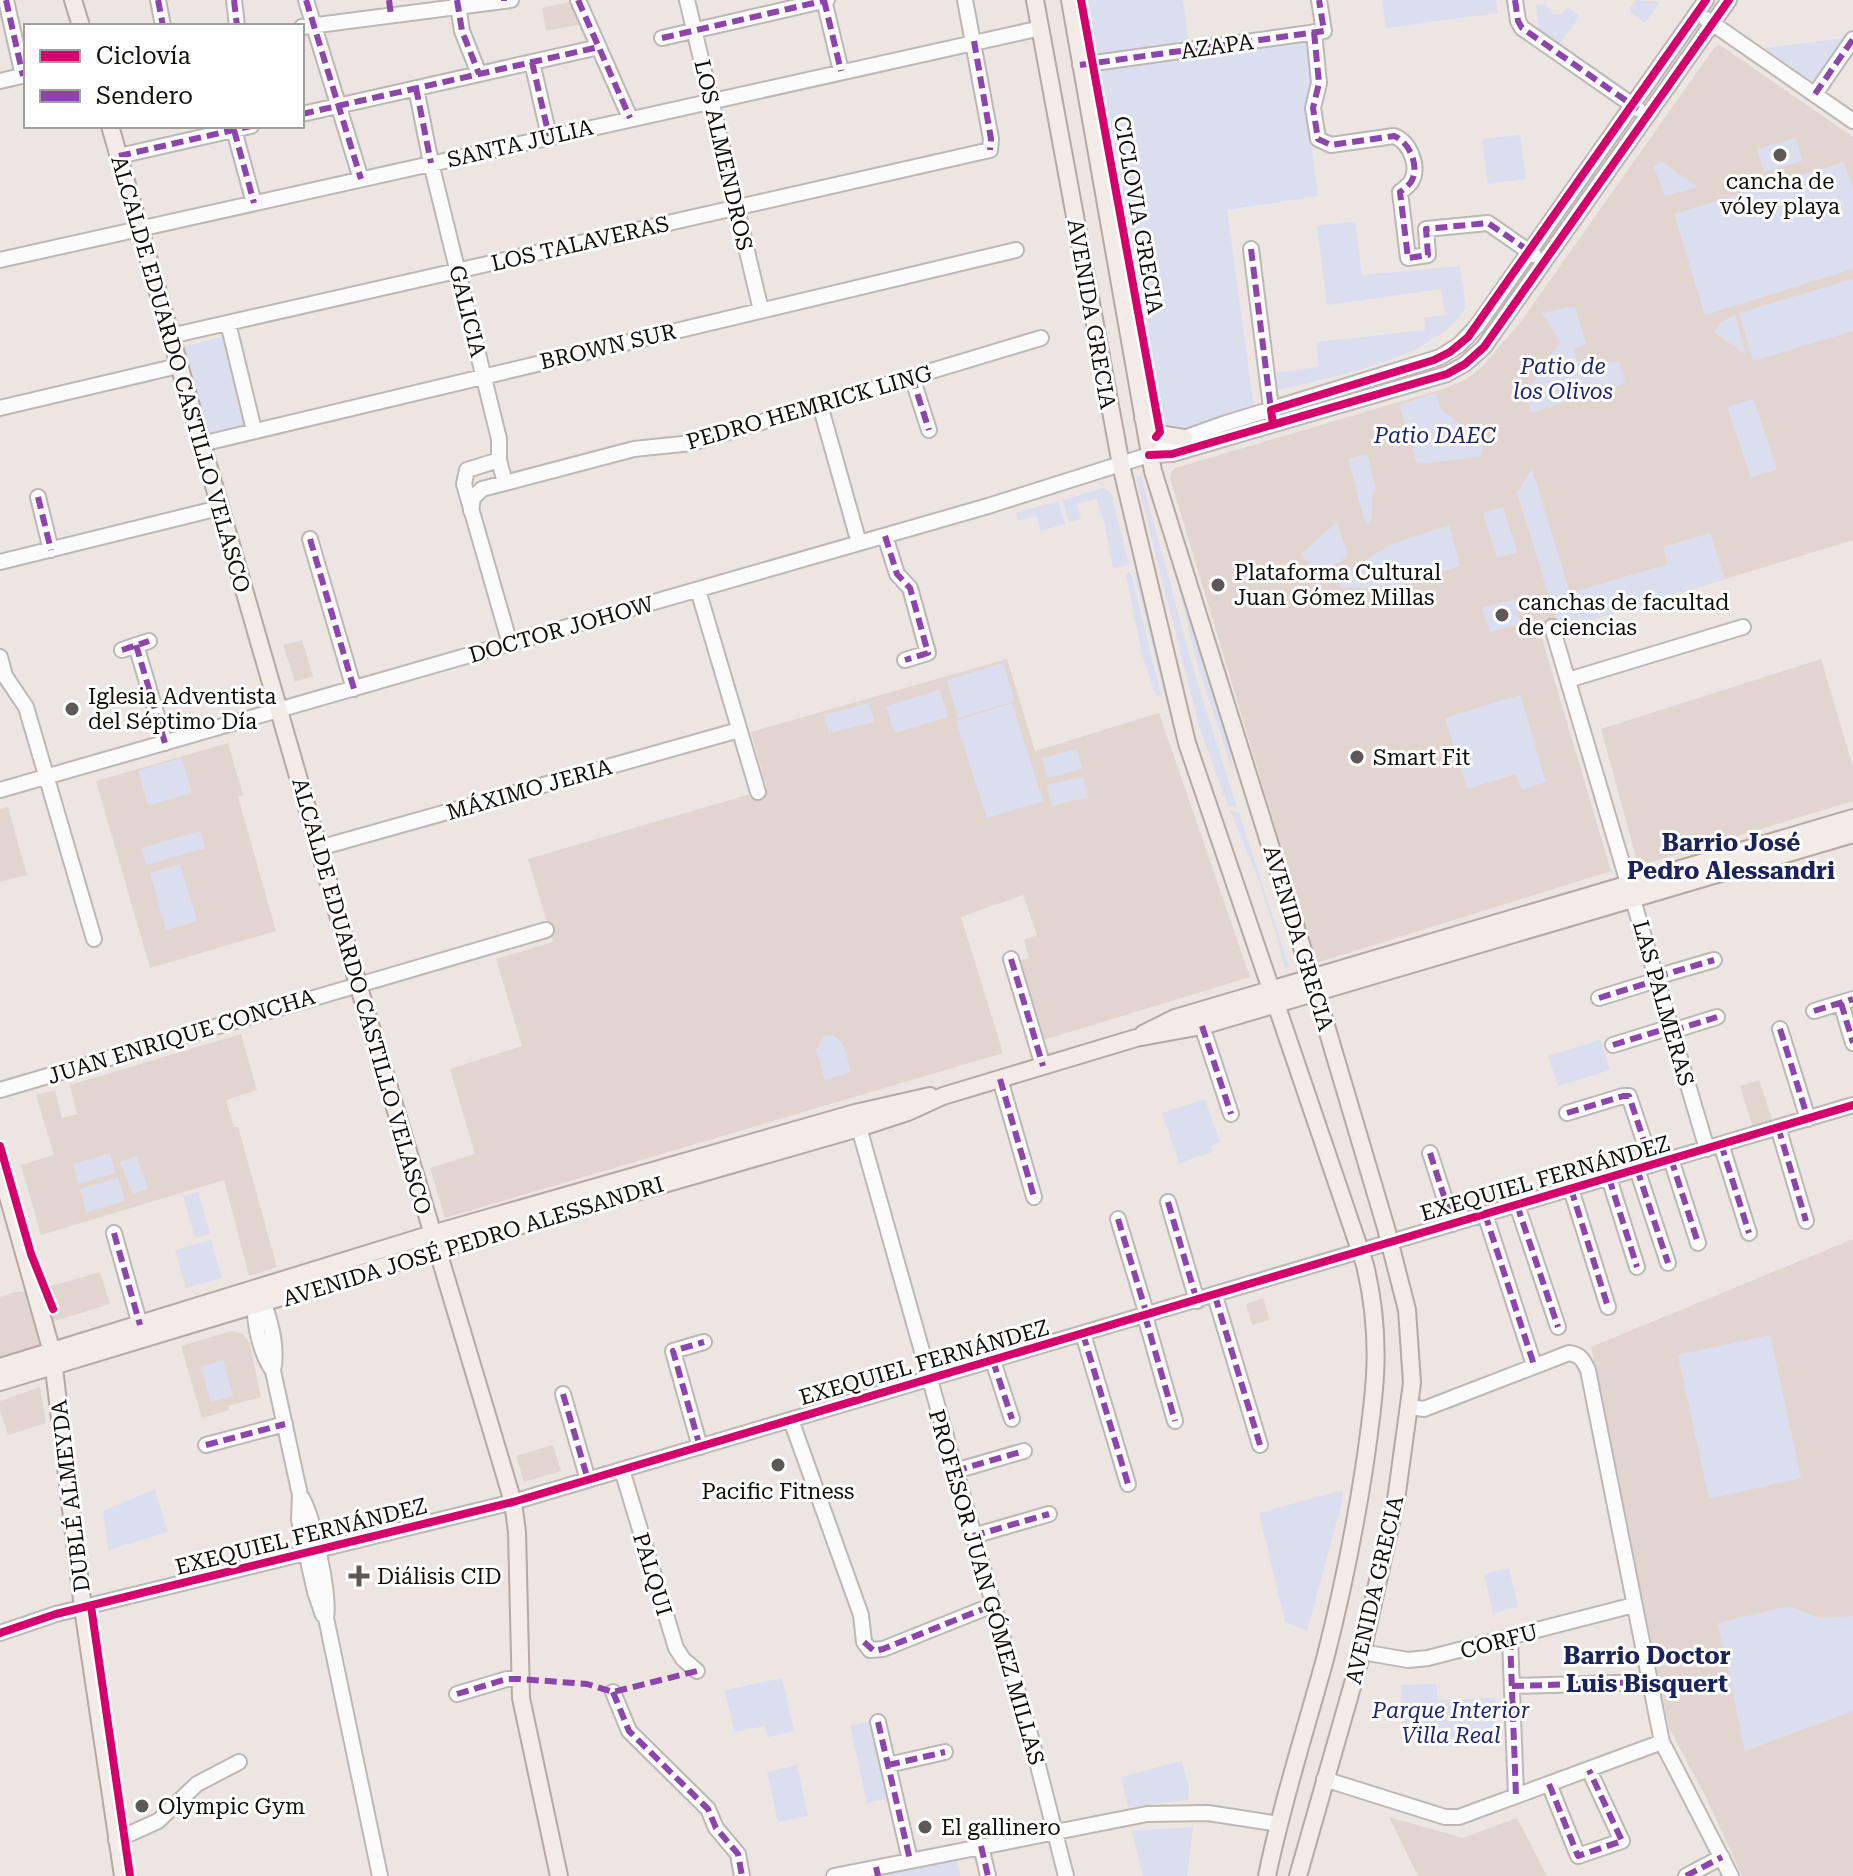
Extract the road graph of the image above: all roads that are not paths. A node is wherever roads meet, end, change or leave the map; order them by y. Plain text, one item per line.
1 (6, 0) edge
2 (73, 0) edge
3 (158, 0) edge
4 (234, 0) edge
5 (306, 0) edge
6 (504, 0) edge
7 (511, 0) edge
8 (578, 0) edge
9 (687, 0) edge
10 (825, 0) edge
11 (965, 0) edge
12 (1035, 0) edge
13 (1070, 0) edge
14 (1319, 0) edge
15 (1515, 0) edge
16 (1706, 0) edge
17 (1729, 0) edge
18 (458, 3) edge
19 (390, 8) edge
20 (1697, 13) junction
21 (80, 24) edge
22 (163, 24) edge
23 (237, 24) edge
24 (1713, 24) junction
25 (308, 26) edge
26 (1041, 28) junction
27 (694, 31) junction
28 (1314, 32) junction
29 (662, 38) dead end
30 (1853, 39) edge
31 (974, 41) junction
32 (599, 47) junction
33 (532, 62) junction
34 (1080, 65) junction
35 (841, 71) junction
36 (479, 74) junction
37 (24, 75) edge
38 (0, 81) edge
39 (416, 88) junction
40 (1815, 94) junction
41 (710, 100) junction
42 (1632, 104) junction
43 (339, 106) junction
44 (304, 114) edge
45 (1648, 116) junction
46 (630, 118) junction
47 (1853, 121) edge
48 (111, 128) edge
49 (242, 128) edge
50 (234, 130) junction
51 (549, 136) junction
52 (119, 156) junction
53 (431, 163) junction
54 (361, 179) junction
55 (254, 203) junction
56 (736, 208) junction
57 (139, 229) junction
58 (1251, 249) dead end
59 (1016, 250) dead end
60 (1529, 251) junction
61 (0, 260) edge
62 (1544, 262) junction
63 (458, 271) junction
64 (761, 310) junction
65 (228, 323) junction
66 (170, 336) junction
67 (1041, 338) dead end
68 (178, 366) junction
69 (483, 376) junction
70 (912, 377) junction
71 (820, 405) junction
72 (0, 408) edge
73 (1142, 417) junction
74 (1272, 417) junction
75 (254, 430) junction
76 (929, 430) dead end
77 (1184, 438) junction
78 (201, 444) junction
79 (1149, 455) junction
80 (499, 460) junction
81 (1121, 465) junction
82 (505, 483) junction
83 (38, 497) dead end
84 (219, 508) junction
85 (471, 511) junction
86 (885, 536) junction
87 (310, 539) dead end
88 (859, 543) junction
89 (51, 550) junction
90 (0, 562) edge
91 (698, 590) junction
92 (1552, 627) dead end
93 (1743, 627) dead end
94 (510, 644) junction
95 (136, 645) dead end
96 (0, 657) edge
97 (905, 660) dead end
98 (1568, 680) junction
99 (354, 689) junction
100 (279, 710) junction
101 (739, 730) junction
102 (165, 743) junction
103 (46, 777) junction
104 (0, 790) edge
105 (758, 792) dead end
106 (1853, 818) edge
107 (1853, 834) edge
108 (319, 848) junction
109 (1631, 892) junction
110 (546, 930) dead end
111 (94, 939) dead end
112 (1011, 959) dead end
113 (1714, 960) dead end
114 (1656, 978) junction
115 (358, 984) junction
116 (1314, 985) junction
117 (1273, 997) junction
118 (1599, 998) dead end
119 (1847, 1001) edge
120 (1814, 1011) dead end
121 (1717, 1017) dead end
122 (1202, 1026) junction
123 (1671, 1029) junction
124 (1780, 1029) dead end
125 (1136, 1038) junction
126 (1853, 1043) edge
127 (1613, 1045) dead end
128 (1043, 1066) junction
129 (1000, 1079) junction
130 (0, 1090) edge
131 (1853, 1105) edge
132 (1567, 1113) dead end
133 (1231, 1114) dead end
134 (1808, 1119) junction
135 (857, 1120) junction
136 (1778, 1127) junction
137 (1714, 1146) junction
138 (1430, 1153) dead end
139 (1671, 1159) junction
140 (1644, 1167) junction
141 (0, 1168) edge
142 (1609, 1178) junction
143 (1571, 1189) junction
144 (1034, 1197) dead end
145 (1168, 1202) dead end
146 (1517, 1205) junction
147 (1485, 1214) junction
148 (1118, 1219) dead end
149 (1806, 1221) dead end
150 (1453, 1224) junction
151 (114, 1233) dead end
152 (1749, 1233) dead end
153 (434, 1242) junction
154 (1390, 1242) junction
155 (1698, 1243) dead end
156 (1361, 1253) junction
157 (1668, 1263) dead end
158 (1637, 1267) dead end
159 (1215, 1296) junction
160 (258, 1299) junction
161 (1197, 1301) junction
162 (1608, 1307) dead end
163 (1146, 1316) junction
164 (140, 1325) junction
165 (1558, 1327) dead end
166 (1083, 1334) junction
167 (704, 1342) dead end
168 (53, 1359) junction
169 (993, 1361) junction
170 (1534, 1365) junction
171 (0, 1367) edge
172 (928, 1380) junction
173 (0, 1382) edge
174 (563, 1394) dead end
175 (1410, 1407) junction
176 (1012, 1419) dead end
177 (791, 1420) junction
178 (1175, 1421) dead end
179 (285, 1424) junction
180 (206, 1445) dead end
181 (1260, 1445) dead end
182 (700, 1447) junction
183 (1024, 1451) dead end
184 (622, 1470) junction
185 (955, 1471) junction
186 (588, 1480) junction
187 (1128, 1484) dead end
188 (513, 1502) junction
189 (1049, 1514) dead end
190 (973, 1536) junction
191 (312, 1553) junction
192 (993, 1605) junction
193 (1634, 1605) junction
194 (83, 1608) junction
195 (0, 1633) edge
196 (1510, 1638) junction
197 (1362, 1652) junction
198 (697, 1671) dead end
199 (520, 1679) junction
200 (1650, 1682) junction
201 (1512, 1686) junction
202 (613, 1692) dead end
203 (457, 1694) dead end
204 (878, 1722) dead end
205 (1662, 1742) junction
206 (945, 1752) dead end
207 (239, 1762) dead end
208 (888, 1765) junction
209 (1589, 1770) junction
210 (1324, 1779) junction
211 (1549, 1784) junction
212 (1516, 1796) junction
213 (1279, 1824) junction
214 (1055, 1831) junction
215 (116, 1840) junction
216 (981, 1846) junction
217 (1722, 1857) junction
218 (910, 1860) junction
219 (877, 1872) edge
220 (123, 1876) edge
221 (380, 1876) edge
222 (559, 1876) edge
223 (742, 1876) edge
224 (834, 1876) edge
225 (988, 1876) edge
226 (1066, 1876) edge
227 (1267, 1876) edge
228 (1298, 1876) edge
229 (1686, 1876) edge
230 (1731, 1876) edge

1 - 37 street
2 - 21 main road
3 - 22 street
4 - 23 street
5 - 25 street
6 - 7 street
6 - 18 street
8 - 32 street
9 - 27 street, LOS ALMENDROS
10 - 27 street
10 - 35 street
11 - 31 street
12 - 26 main road, AVENIDA GRECIA
13 - 34 main road, AVENIDA GRECIA
14 - 28 street
15 - 42 street
16 - 20 street
17 - 24 street
18 - 19 street
18 - 36 street
19 - 25 street
20 - 24 street
20 - 42 street
24 - 40 street
24 - 45 street
25 - 43 street
26 - 31 street, SANTA JULIA
26 - 81 main road, AVENIDA GRECIA
27 - 29 street
27 - 41 street, LOS ALMENDROS
28 - 34 street, AZAPA
28 - 60 street
30 - 40 street
31 - 35 street, SANTA JULIA
31 - 56 street, LOS TALAVERAS
32 - 33 street
32 - 46 street
33 - 36 street
33 - 51 street
34 - 73 main road, AVENIDA GRECIA
35 - 41 street, SANTA JULIA
36 - 39 street
37 - 38 street
39 - 43 street
39 - 53 street, GALICIA
40 - 47 street
41 - 46 street, SANTA JULIA
41 - 56 street, LOS ALMENDROS
42 - 45 street
42 - 60 street
43 - 44 street
43 - 54 street
45 - 62 street
46 - 51 street, SANTA JULIA
48 - 52 main road, ALCALDE EDUARDO CASTILLO VELASCO
49 - 50 street
50 - 52 street
50 - 55 street
51 - 53 street, SANTA JULIA
52 - 57 main road, ALCALDE EDUARDO CASTILLO VELASCO
53 - 54 street, SANTA JULIA
53 - 63 street, GALICIA
54 - 55 street, SANTA JULIA
55 - 57 street, SANTA JULIA
56 - 63 street, LOS TALAVERAS
56 - 64 street, LOS ALMENDROS
57 - 61 street, SANTA JULIA
57 - 66 main road, ALCALDE EDUARDO CASTILLO VELASCO
58 - 74 street
59 - 64 street, BROWN SUR
60 - 62 street
60 - 74 street
62 - 74 street
63 - 65 street, LOS TALAVERAS
63 - 69 street, GALICIA
64 - 69 street, BROWN SUR
65 - 66 street, LOS TALAVERAS
65 - 75 street
66 - 68 main road, ALCALDE EDUARDO CASTILLO VELASCO
67 - 70 street, PEDRO HEMRICK LING
68 - 72 street
68 - 78 main road, ALCALDE EDUARDO CASTILLO VELASCO
69 - 75 street, BROWN SUR
69 - 80 street, GALICIA
70 - 71 street, PEDRO HEMRICK LING
70 - 76 street
71 - 82 street, PEDRO HEMRICK LING
71 - 88 street
73 - 77 main road
73 - 79 main road, AVENIDA GRECIA
74 - 77 street
74 - 79 street
75 - 78 street, BROWN SUR
77 - 79 street
78 - 84 main road, ALCALDE EDUARDO CASTILLO VELASCO
79 - 81 street, DOCTOR JOHOW
79 - 116 main road, AVENIDA GRECIA
80 - 82 street, GALICIA
80 - 85 street
81 - 86 street, DOCTOR JOHOW
81 - 117 main road, AVENIDA GRECIA
82 - 85 street, PEDRO HEMRICK LING
83 - 89 street
84 - 89 street
84 - 100 main road, ALCALDE EDUARDO CASTILLO VELASCO
85 - 94 street
86 - 88 street, DOCTOR JOHOW
86 - 97 street
87 - 99 street
88 - 91 street, DOCTOR JOHOW
89 - 90 street
91 - 94 street, DOCTOR JOHOW
91 - 101 street
92 - 98 street, LAS PALMERAS
93 - 98 street
94 - 99 street, DOCTOR JOHOW
95 - 102 street
96 - 103 street
98 - 109 street, LAS PALMERAS
99 - 100 street, DOCTOR JOHOW
100 - 102 street, DOCTOR JOHOW
100 - 108 main road, ALCALDE EDUARDO CASTILLO VELASCO
101 - 105 street
101 - 108 street, MÁXIMO JERIA
102 - 103 street, DOCTOR JOHOW
103 - 104 street, DOCTOR JOHOW
103 - 111 street
106 - 109 main road, AVENIDA JOSÉ PEDRO ALESSANDRI
107 - 109 main road, AVENIDA JOSÉ PEDRO ALESSANDRI
108 - 115 main road, ALCALDE EDUARDO CASTILLO VELASCO
109 - 114 street, LAS PALMERAS
109 - 116 main road, AVENIDA JOSÉ PEDRO ALESSANDRI
110 - 115 street, JUAN ENRIQUE CONCHA
112 - 128 street
113 - 114 street
114 - 118 street
114 - 123 street, LAS PALMERAS
115 - 130 street, JUAN ENRIQUE CONCHA
115 - 153 main road, ALCALDE EDUARDO CASTILLO VELASCO
116 - 117 main road, AVENIDA JOSÉ PEDRO ALESSANDRI
116 - 154 main road, AVENIDA GRECIA
117 - 122 main road, AVENIDA JOSÉ PEDRO ALESSANDRI
117 - 125 main road, AVENIDA JOSÉ PEDRO ALESSANDRI
117 - 156 main road, AVENIDA GRECIA
119 - 120 street
119 - 126 street
121 - 123 street
122 - 125 main road, AVENIDA JOSÉ PEDRO ALESSANDRI
122 - 133 street
123 - 127 street
123 - 137 street, LAS PALMERAS
124 - 134 street
125 - 128 main road, AVENIDA JOSÉ PEDRO ALESSANDRI
128 - 129 main road, AVENIDA JOSÉ PEDRO ALESSANDRI
129 - 135 main road, AVENIDA JOSÉ PEDRO ALESSANDRI
129 - 144 street
131 - 134 street, EXEQUIEL FERNÁNDEZ
132 - 140 street
134 - 136 street, EXEQUIEL FERNÁNDEZ
135 - 153 main road, AVENIDA JOSÉ PEDRO ALESSANDRI
135 - 172 street, PROFESOR JUAN GÓMEZ MILLAS
136 - 137 street, EXEQUIEL FERNÁNDEZ
136 - 149 street
137 - 139 street, EXEQUIEL FERNÁNDEZ
137 - 152 street, LAS PALMERAS
138 - 150 street
139 - 140 street, EXEQUIEL FERNÁNDEZ
139 - 155 street
140 - 142 street, EXEQUIEL FERNÁNDEZ
140 - 157 street
141 - 168 main road, DUBLÉ ALMEYDA
142 - 143 street, EXEQUIEL FERNÁNDEZ
142 - 158 street
143 - 146 street, EXEQUIEL FERNÁNDEZ
143 - 162 street
145 - 161 street
146 - 147 street, EXEQUIEL FERNÁNDEZ
146 - 165 street
147 - 150 street, EXEQUIEL FERNÁNDEZ
147 - 170 street
148 - 163 street
150 - 154 street, EXEQUIEL FERNÁNDEZ
151 - 164 street
153 - 160 main road, AVENIDA JOSÉ PEDRO ALESSANDRI
153 - 188 main road, ALCALDE EDUARDO CASTILLO VELASCO
154 - 156 street, EXEQUIEL FERNÁNDEZ
154 - 175 main road, AVENIDA GRECIA
156 - 159 street, EXEQUIEL FERNÁNDEZ
156 - 213 main road, AVENIDA GRECIA
159 - 161 street, EXEQUIEL FERNÁNDEZ
159 - 181 street
160 - 164 main road, AVENIDA JOSÉ PEDRO ALESSANDRI
160 - 168 main road, AVENIDA JOSÉ PEDRO ALESSANDRI
160 - 179 street
161 - 163 street, EXEQUIEL FERNÁNDEZ
163 - 166 street, EXEQUIEL FERNÁNDEZ
163 - 178 street
164 - 168 main road, AVENIDA JOSÉ PEDRO ALESSANDRI
166 - 169 street, EXEQUIEL FERNÁNDEZ
166 - 187 street
167 - 182 street
168 - 171 main road, AVENIDA JOSÉ PEDRO ALESSANDRI
168 - 173 main road, AVENIDA JOSÉ PEDRO ALESSANDRI
168 - 194 main road, DUBLÉ ALMEYDA
169 - 172 street, EXEQUIEL FERNÁNDEZ
169 - 176 street
170 - 175 street
170 - 193 street
172 - 177 street, EXEQUIEL FERNÁNDEZ
172 - 185 street, PROFESOR JUAN GÓMEZ MILLAS
174 - 186 street
175 - 197 main road, AVENIDA GRECIA
177 - 182 street, EXEQUIEL FERNÁNDEZ
177 - 192 street
179 - 180 street
179 - 191 street
182 - 184 street, EXEQUIEL FERNÁNDEZ
183 - 185 street
184 - 186 street, EXEQUIEL FERNÁNDEZ
184 - 198 street, PALQUI
185 - 190 street, PROFESOR JUAN GÓMEZ MILLAS
186 - 188 street, EXEQUIEL FERNÁNDEZ
188 - 191 street, EXEQUIEL FERNÁNDEZ
188 - 199 main road, ALCALDE EDUARDO CASTILLO VELASCO
189 - 190 street
190 - 192 street, PROFESOR JUAN GÓMEZ MILLAS
191 - 194 street, EXEQUIEL FERNÁNDEZ
191 - 221 street
192 - 214 street, PROFESOR JUAN GÓMEZ MILLAS
193 - 196 street, CORFU
193 - 200 street
194 - 195 street, EXEQUIEL FERNÁNDEZ
194 - 215 main road, DUBLÉ ALMEYDA
196 - 197 street, CORFU
196 - 201 street
197 - 210 main road, AVENIDA GRECIA
199 - 203 street
199 - 222 main road, ALCALDE EDUARDO CASTILLO VELASCO
200 - 201 street
200 - 205 street
201 - 212 street
202 - 223 street
204 - 208 street
205 - 209 street
205 - 217 street
206 - 208 street
207 - 215 street
208 - 218 street
209 - 211 street
209 - 211 street
210 - 212 street
210 - 228 main road, AVENIDA GRECIA
211 - 212 street
213 - 214 street
213 - 227 main road, AVENIDA GRECIA
214 - 216 street
214 - 226 street, PROFESOR JUAN GÓMEZ MILLAS
215 - 220 main road, DUBLÉ ALMEYDA
216 - 218 street
216 - 225 street
217 - 229 street
217 - 230 street
218 - 219 street
219 - 224 street

